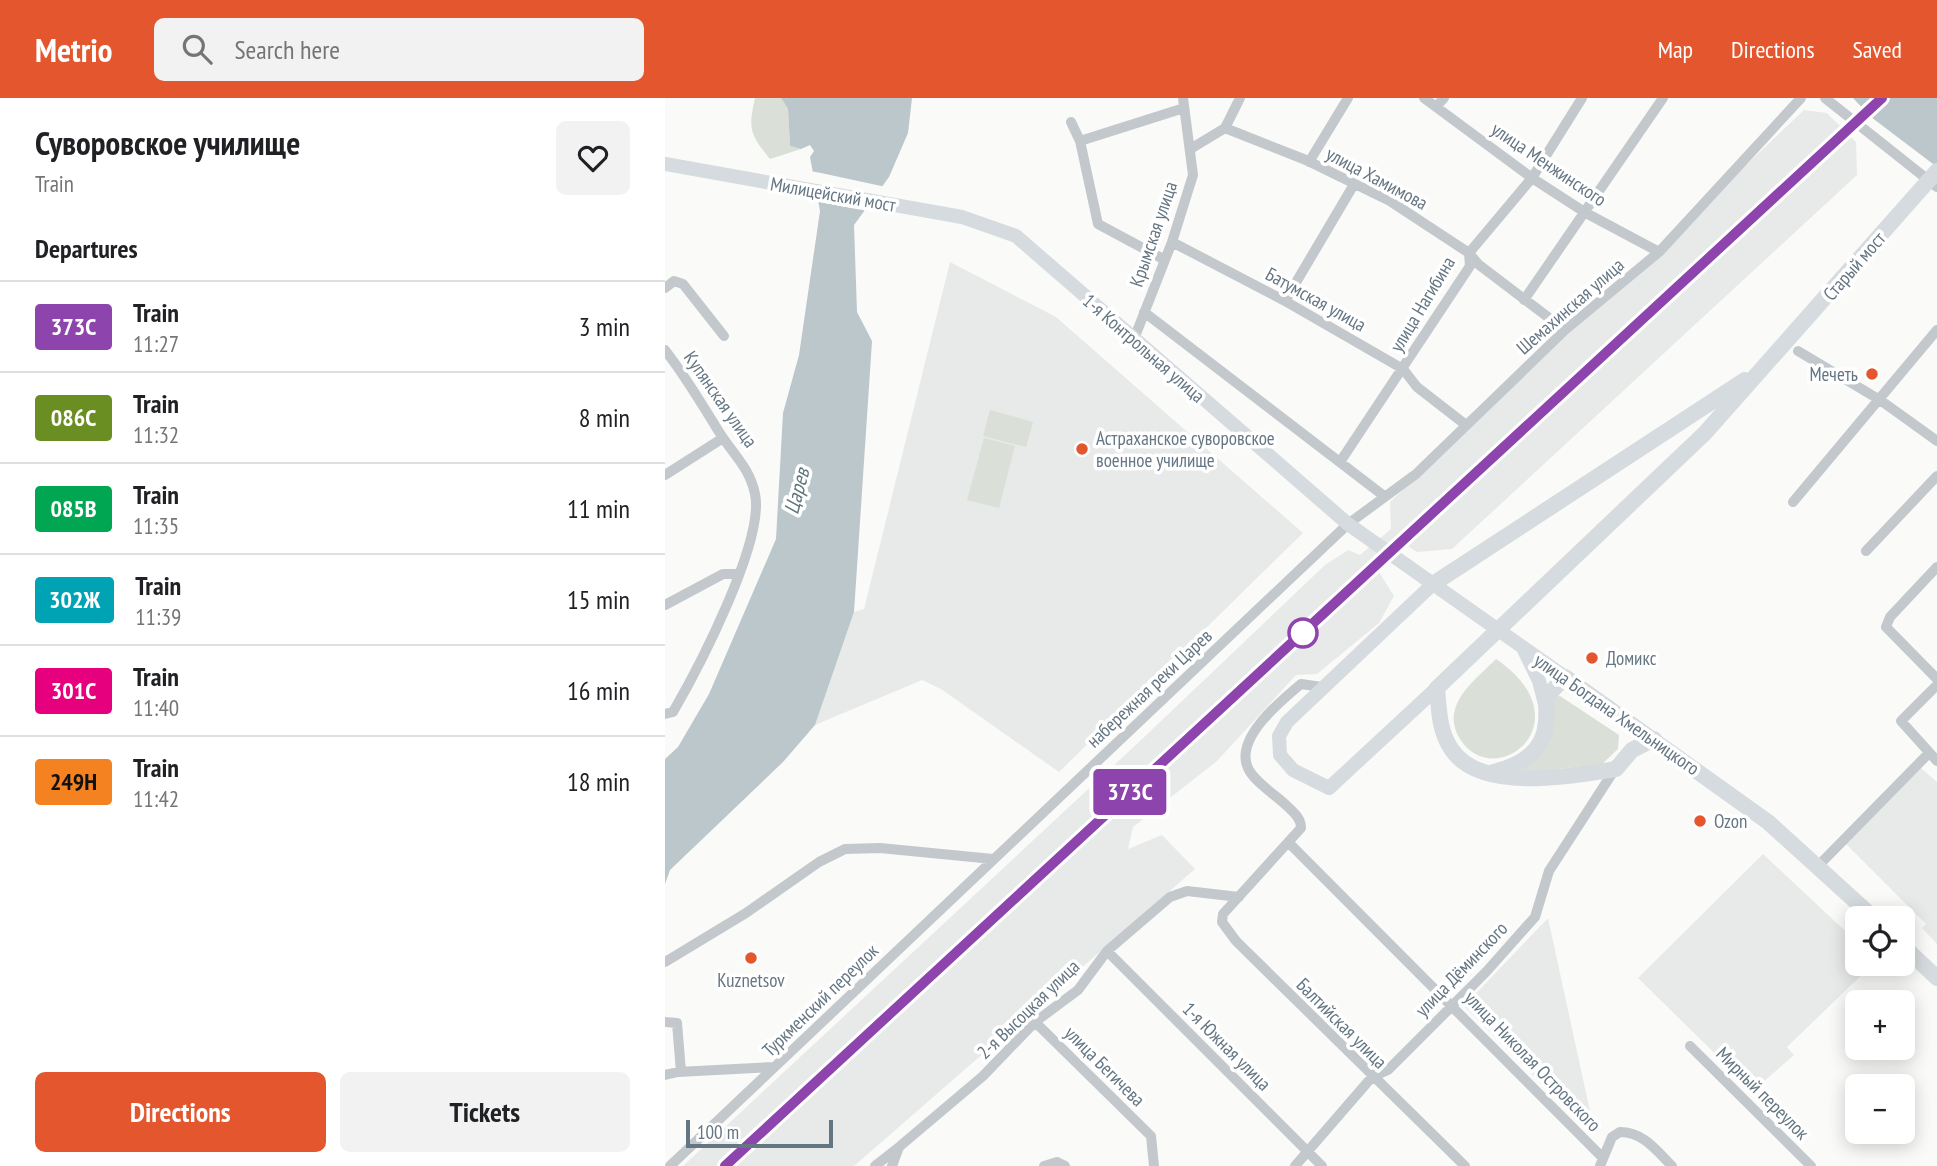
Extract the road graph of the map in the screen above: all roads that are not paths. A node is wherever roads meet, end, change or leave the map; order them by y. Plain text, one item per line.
1 (1240, 98) edge
2 (1348, 98) edge
3 (1424, 98) edge
4 (1444, 98) edge
5 (1582, 98) edge
6 (1663, 98) edge
7 (1801, 98) edge
8 (1825, 98) edge
9 (1184, 103) edge
10 (1436, 107) junction
11 (1070, 122) dead end
12 (1225, 128) junction
13 (1080, 141) junction
14 (1192, 148) junction
15 (1309, 162) junction
16 (665, 164) edge
17 (1937, 171) edge
18 (1532, 178) junction
19 (1353, 186) junction
20 (1937, 187) edge
21 (1585, 213) junction
22 (962, 217) joint
23 (1172, 242) junction
24 (1659, 252) junction
25 (1469, 253) junction
26 (1164, 260) junction
27 (665, 288) edge
28 (1285, 300) junction
29 (1524, 300) junction
30 (1144, 312) junction
31 (1565, 330) junction
32 (1937, 330) edge
33 (724, 336) dead end
34 (1134, 339) junction
35 (665, 350) edge
36 (1798, 351) dead end
37 (1772, 360) junction
38 (1403, 369) junction
39 (1880, 400) junction
40 (1467, 425) junction
41 (723, 438) junction
42 (1937, 441) edge
43 (1340, 462) junction
44 (665, 475) edge
45 (1937, 476) edge
46 (1384, 496) junction
47 (1793, 502) dead end
48 (1348, 524) junction
49 (1866, 551) dead end
50 (1937, 567) edge
51 (739, 574) junction
52 (1433, 584) junction
53 (665, 605) edge
54 (1521, 646) junction
55 (1566, 677) junction
56 (1937, 679) edge
57 (1937, 685) edge
58 (1322, 687) junction
59 (1437, 688) junction
60 (1545, 704) junction
61 (665, 714) edge
62 (1654, 739) junction
63 (1929, 753) junction
64 (1937, 761) edge
65 (1616, 769) junction
66 (1480, 772) junction
67 (1289, 844) junction
68 (993, 859) junction
69 (1819, 865) junction
70 (1239, 897) junction
71 (1862, 906) edge
72 (1107, 951) junction
73 (1915, 957) edge
74 (665, 962) edge
75 (1937, 978) edge
76 (1453, 1004) junction
77 (665, 1022) edge
78 (1035, 1022) junction
79 (1690, 1046) dead end
80 (775, 1067) junction
81 (681, 1072) junction
82 (665, 1075) edge
83 (1372, 1077) junction
84 (899, 1147) junction
85 (1307, 1152) junction
86 (1601, 1162) edge
87 (670, 1166) edge
88 (875, 1166) edge
89 (892, 1166) edge
90 (1044, 1166) edge
91 (1065, 1166) edge
92 (1154, 1166) edge
93 (1295, 1166) edge
94 (1322, 1166) edge
95 (1465, 1166) edge
96 (1672, 1166) edge
97 (1811, 1166) edge

1 - 12 street
2 - 15 street
3 - 10 street, улица Менжинского
4 - 10 street
5 - 18 street, улица Нагибина
6 - 21 street
7 - 24 street, Шемахинская улица
8 - 20 street
9 - 13 street
9 - 14 street, Крымская улица
10 - 18 street, улица Менжинского
11 - 13 street
12 - 14 street
12 - 15 street, улица Хамимова
13 - 26 street
14 - 23 street, Крымская улица
15 - 19 street, улица Хамимова
16 - 22 main road, Милицейский мост
17 - 37 main road, Старый мост
18 - 21 street, улица Менжинского
18 - 25 street, улица Нагибина
19 - 25 street, улица Хамимова
19 - 28 street
21 - 24 street, улица Менжинского
21 - 29 street
22 - 34 main road, 1-я Контрольная улица
23 - 26 street, Крымская улица
23 - 28 street, Батумская улица
24 - 31 street, Шемахинская улица
25 - 29 street, улица Хамимова
25 - 38 street, улица Нагибина
26 - 30 street, Крымская улица
27 - 33 street
28 - 38 street, Батумская улица
29 - 31 street, улица Хамимова
30 - 34 street, Крымская улица
30 - 43 street
31 - 40 street, Шемахинская улица
32 - 39 street
34 - 48 main road, 1-я Контрольная улица
35 - 41 street, Купянская улица
36 - 39 street
37 - 52 main road
37 - 59 main road
38 - 40 street, Батумская улица
38 - 43 street, улица Нагибина
39 - 42 street
39 - 47 street
40 - 46 street, Шемахинская улица
41 - 44 street
41 - 51 street, Купянская улица
43 - 46 street
45 - 49 street
46 - 48 street, Шемахинская улица
48 - 52 main road, улица Богдана Хмельницкого
48 - 68 street, набережная реки Царев
50 - 56 street
51 - 53 street
51 - 61 street
52 - 54 main road, улица Богдана Хмельницкого
52 - 58 main road
54 - 55 main road, улица Богдана Хмельницкого
54 - 60 main road
55 - 60 main road
55 - 62 main road, улица Богдана Хмельницкого
57 - 63 street
58 - 59 main road
58 - 67 street
59 - 66 main road
60 - 66 main road
62 - 65 main road
62 - 69 main road, улица Богдана Хмельницкого
63 - 64 street
63 - 69 street
65 - 66 main road
65 - 76 street, улица Дёминского
67 - 70 street
67 - 76 street, улица Николая Островского
68 - 74 street
68 - 80 street, Туркменский переулок
69 - 71 main road, улица Богдана Хмельницкого
70 - 72 street, 2-я Высоцкая улица
70 - 83 street, Балтийская улица
72 - 78 street, 2-я Высоцкая улица
72 - 85 street, 1-я Южная улица
73 - 75 main road
76 - 83 street, улица Дёминского
76 - 86 street, улица Николая Островского
77 - 81 street
78 - 84 street, 2-я Высоцкая улица
78 - 92 street, улица Бегичева
79 - 97 street, Мирный переулок
80 - 81 street
80 - 87 street, Туркменский переулок
81 - 82 street
83 - 85 street, улица Дёминского
83 - 95 street, Балтийская улица
84 - 88 street
84 - 89 street, 2-я Высоцкая улица
85 - 93 street, улица Дёминского
85 - 94 street, 1-я Южная улица
86 - 96 street, улица Николая Островского
90 - 91 street

